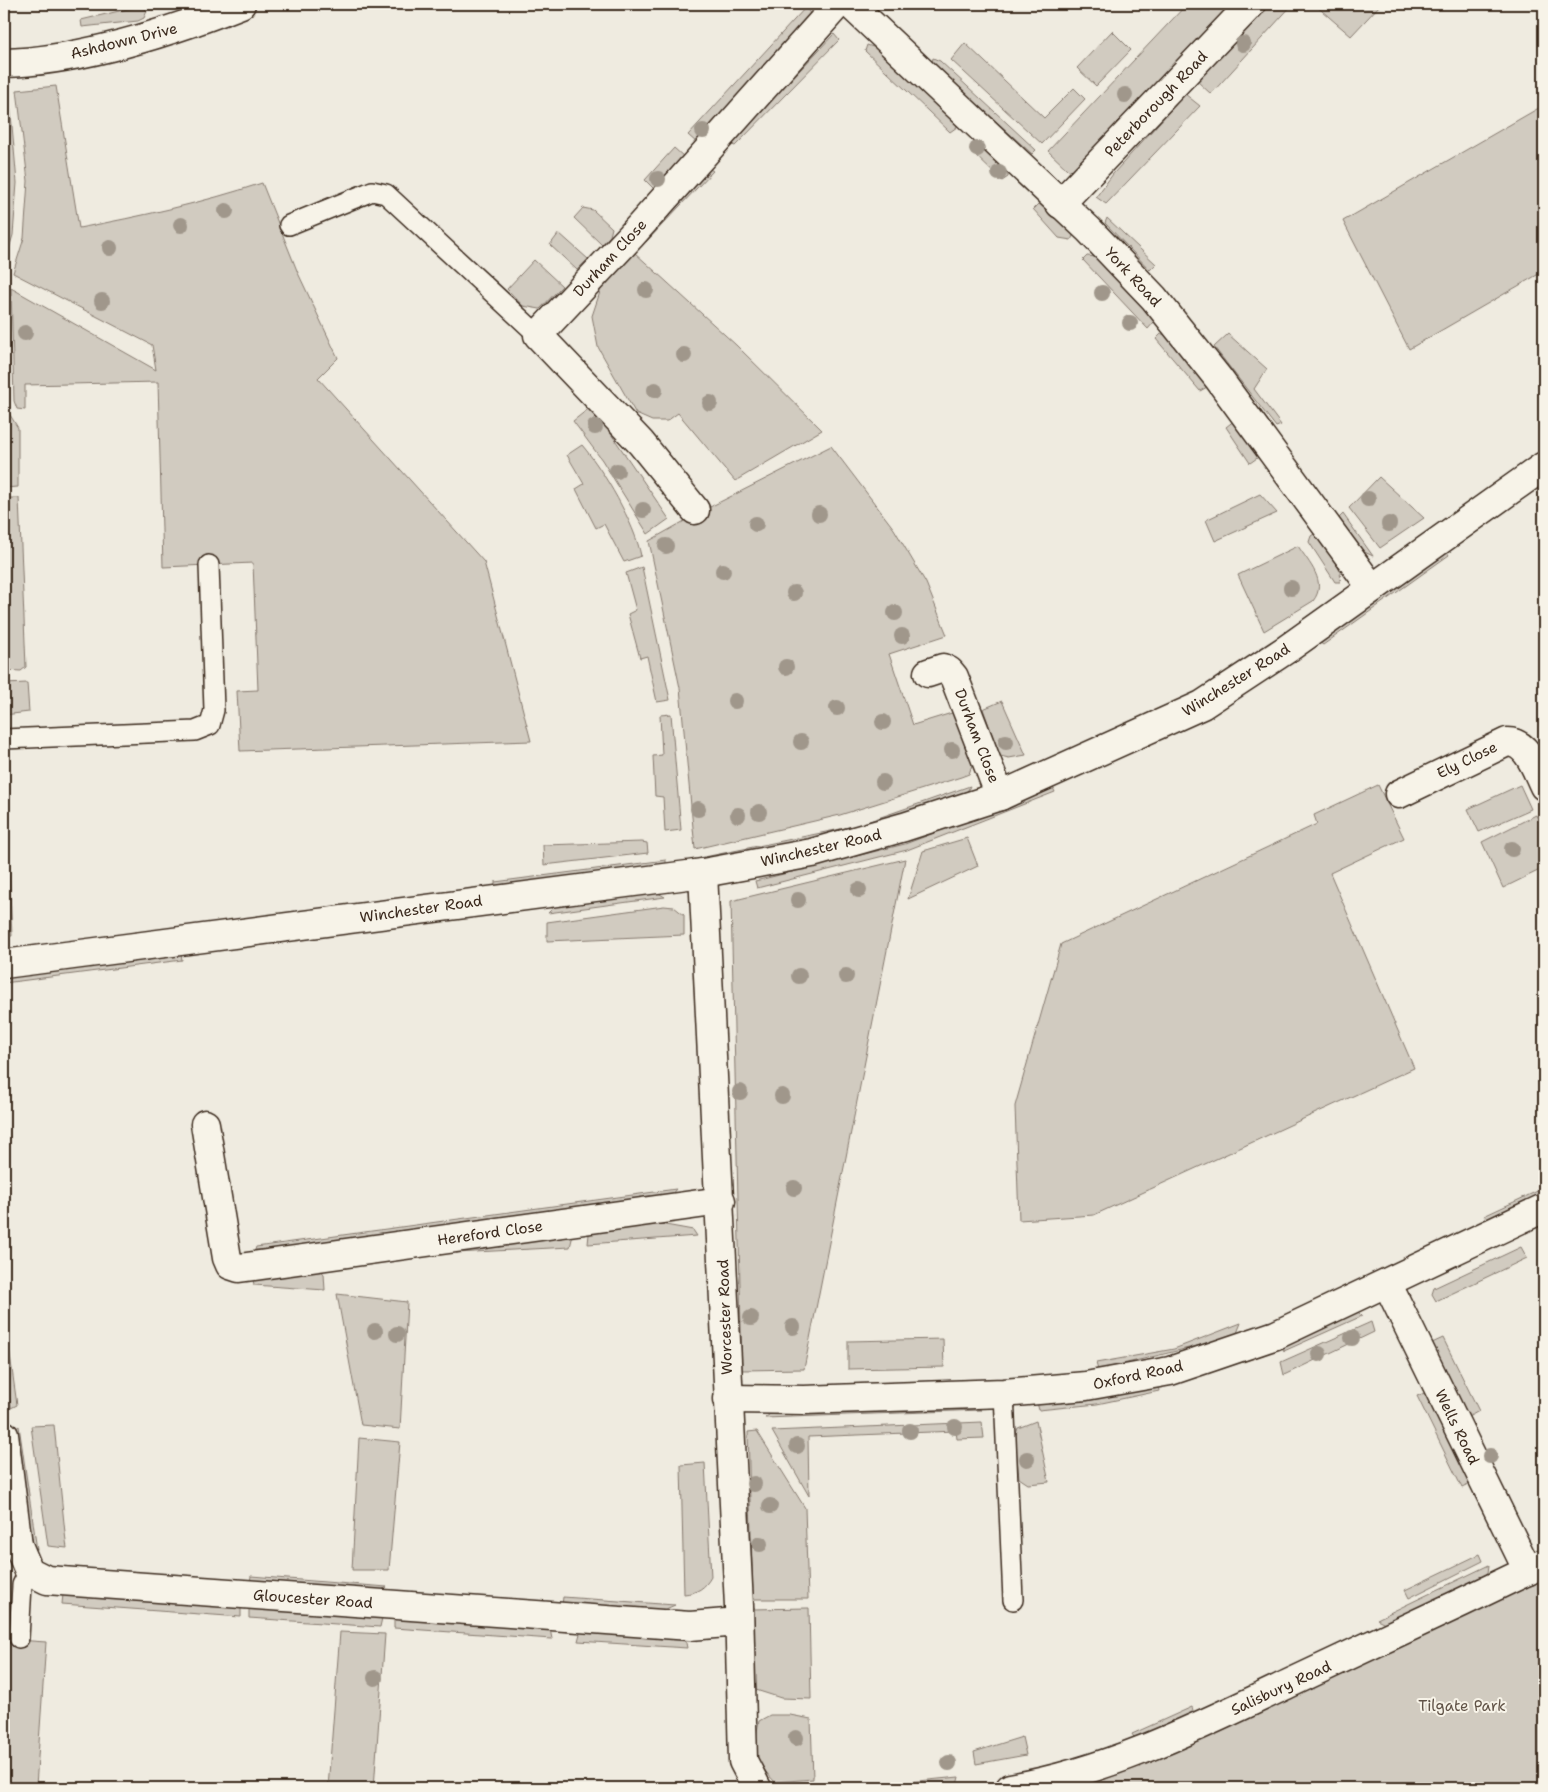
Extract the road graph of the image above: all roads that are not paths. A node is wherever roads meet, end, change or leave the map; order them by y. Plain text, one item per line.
1 (241, 4) edge
2 (838, 4) edge
3 (850, 4) edge
4 (1251, 4) edge
5 (4, 63) edge
6 (1060, 204) junction
7 (289, 225) dead end
8 (538, 335) junction
9 (1544, 466) edge
10 (695, 510) dead end
11 (209, 565) dead end
12 (1372, 588) junction
13 (928, 673) dead end
14 (4, 738) edge
15 (1544, 786) edge
16 (1399, 794) dead end
17 (1000, 796) junction
18 (703, 873) junction
19 (4, 964) edge
20 (205, 1124) dead end
21 (720, 1201) junction
22 (1544, 1208) edge
23 (1387, 1283) junction
24 (1004, 1393) junction
25 (728, 1399) junction
26 (4, 1435) edge
27 (1536, 1567) edge
28 (29, 1571) junction
29 (1013, 1600) dead end
30 (739, 1622) junction
31 (19, 1638) dead end
32 (757, 1788) edge
33 (1010, 1788) edge

1 - 5 street, Ashdown Drive
2 - 8 street, Durham Close
3 - 6 street, York Road
4 - 6 street, Peterborough Road
6 - 12 street, York Road
7 - 8 lane
8 - 10 street
9 - 12 street, Winchester Road
11 - 14 lane
12 - 17 street, Winchester Road
13 - 17 street, Durham Close
15 - 16 street, Ely Close
17 - 18 street, Winchester Road
18 - 19 street, Winchester Road
18 - 21 street, Worcester Road
20 - 21 street, Hereford Close
21 - 25 street, Worcester Road
22 - 23 street, Oxford Road
23 - 24 street, Oxford Road
23 - 27 street, Wells Road
24 - 25 street, Oxford Road
24 - 29 lane
25 - 30 street, Worcester Road
26 - 28 street
27 - 33 street, Salisbury Road
28 - 30 street, Gloucester Road
28 - 31 lane
30 - 32 street, Worcester Road

